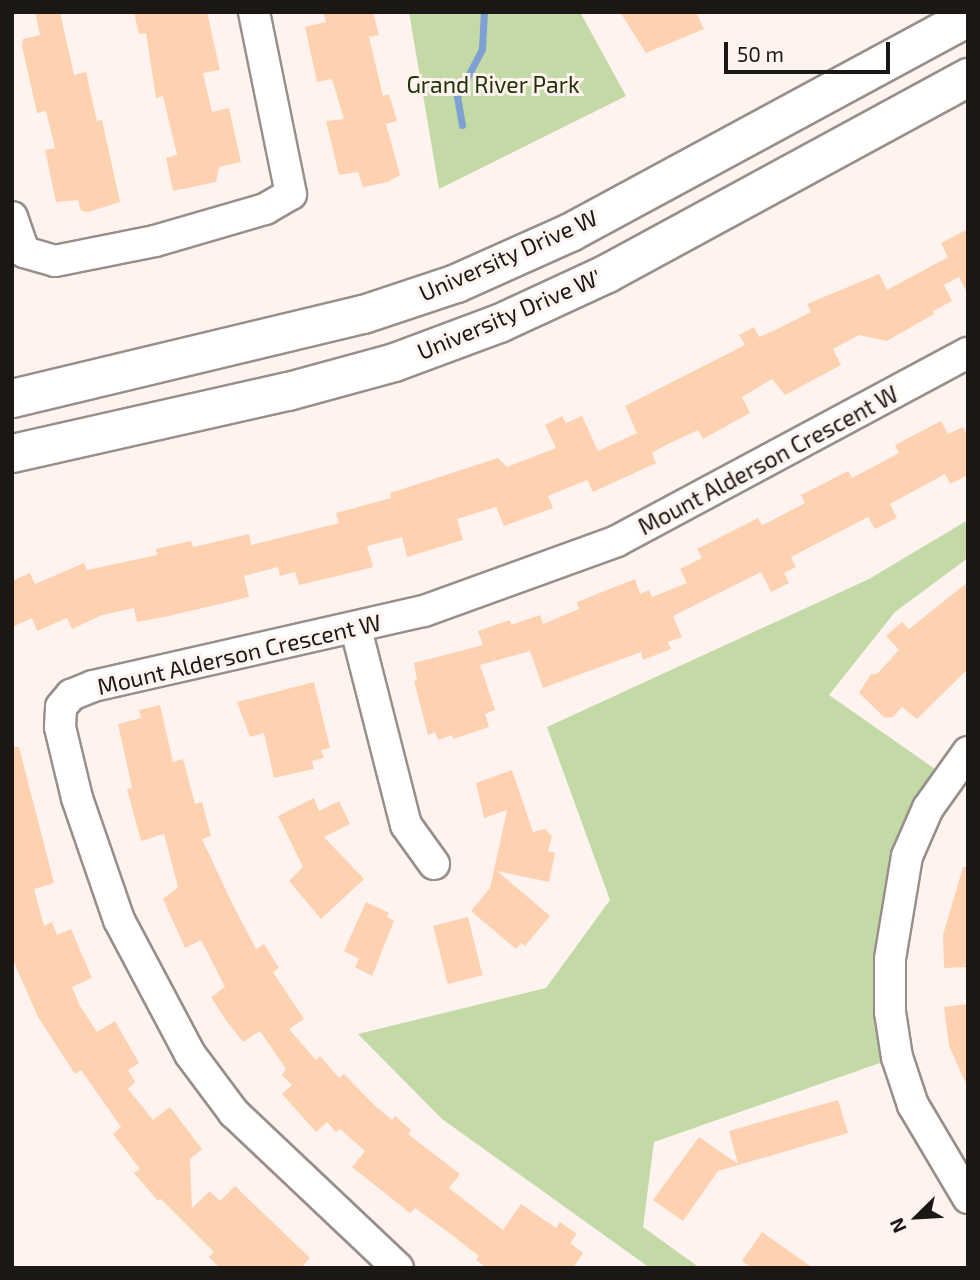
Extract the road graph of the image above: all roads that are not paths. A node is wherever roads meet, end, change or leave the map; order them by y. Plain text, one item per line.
1 (254, 12) edge
2 (968, 17) edge
3 (968, 69) edge
4 (968, 77) edge
5 (862, 133) junction
6 (12, 217) edge
7 (213, 350) junction
8 (968, 352) edge
9 (22, 395) edge
10 (12, 416) edge
11 (12, 453) edge
12 (356, 629) junction
13 (968, 752) edge
14 (434, 864) dead end
15 (968, 1198) edge
16 (381, 1263) edge

1 - 6 street
2 - 7 main road, University Drive W
3 - 5 main road
4 - 5 main road, University Drive W'
5 - 11 main road, University Drive W'
7 - 9 main road, University Drive W
7 - 10 main road
8 - 12 street, Mount Alderson Crescent W
12 - 14 street
12 - 16 street, Mount Alderson Crescent W
13 - 15 street

